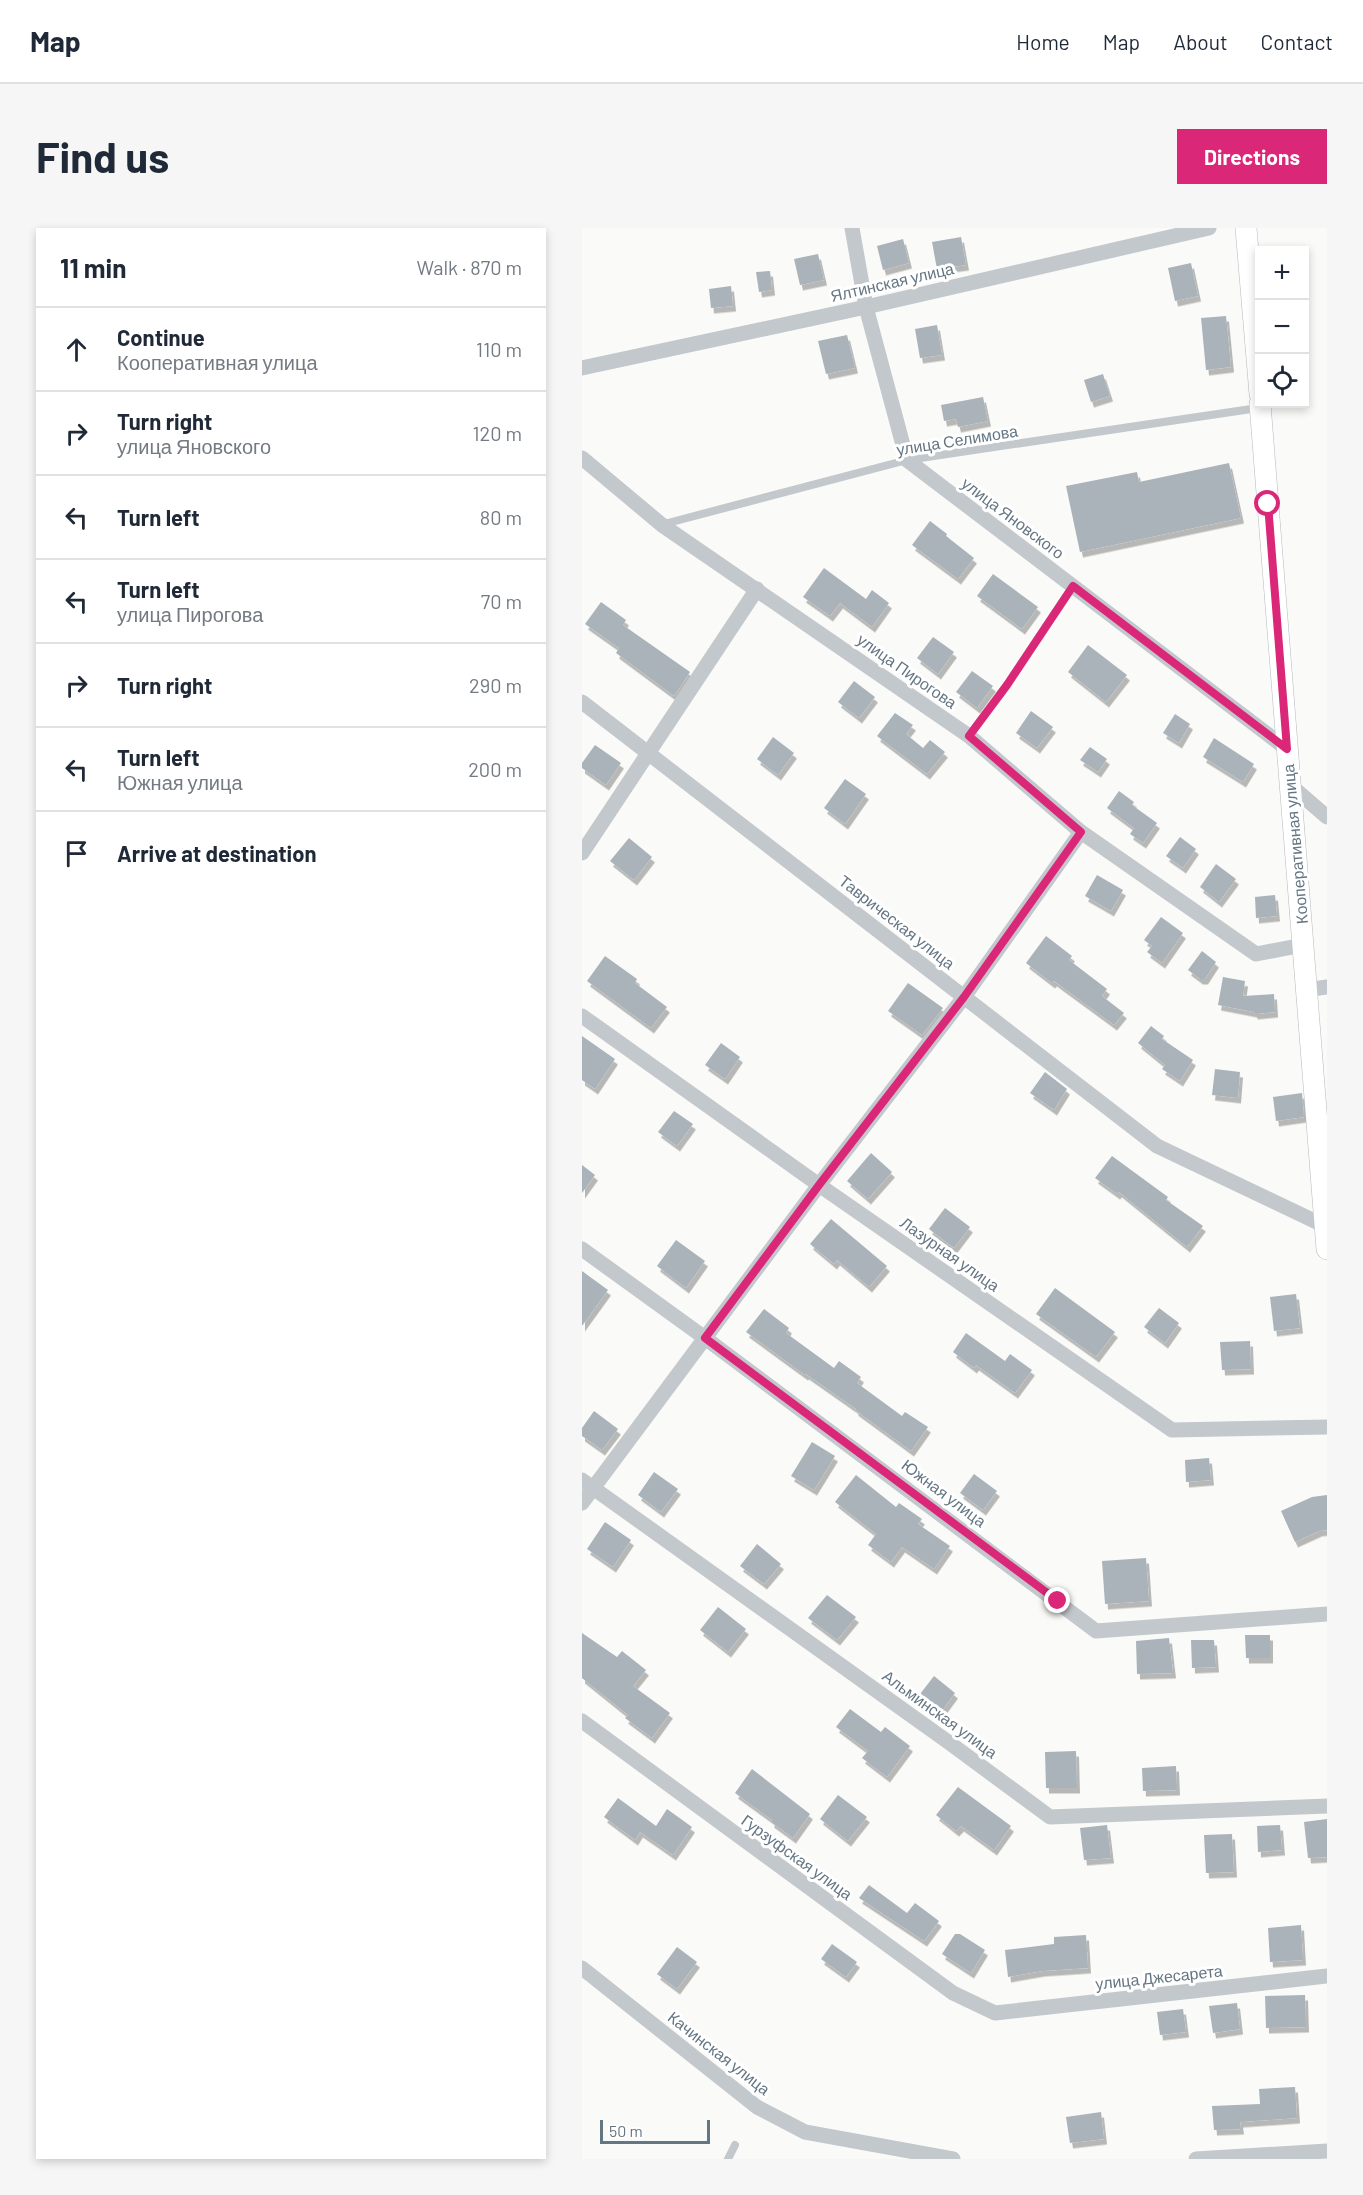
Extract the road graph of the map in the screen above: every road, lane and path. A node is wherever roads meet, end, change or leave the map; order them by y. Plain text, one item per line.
1 (852, 228) edge
2 (1209, 228) edge
3 (1246, 228) edge
4 (866, 307) junction
5 (1256, 354) edge
6 (582, 368) edge
7 (1255, 403) edge
8 (1260, 408) edge
9 (582, 458) edge
10 (907, 460) junction
11 (662, 525) junction
12 (1073, 586) junction
13 (758, 589) junction
14 (582, 702) edge
15 (969, 736) junction
16 (1287, 749) junction
17 (649, 752) junction
18 (1290, 785) junction
19 (1327, 817) edge
20 (1081, 832) junction
21 (582, 853) edge
22 (1303, 945) junction
23 (1317, 989) edge
24 (964, 997) junction
25 (582, 1016) edge
26 (819, 1185) junction
27 (1324, 1187) edge
28 (1325, 1226) junction
29 (582, 1249) edge
30 (1327, 1249) edge
31 (705, 1338) junction
32 (1327, 1427) edge
33 (588, 1484) edge
34 (582, 1503) edge
35 (1327, 1614) edge
36 (582, 1721) edge
37 (1327, 1806) edge
38 (582, 1968) edge
39 (1327, 1976) edge
40 (995, 2013) joint
41 (735, 2145) dead end
42 (1327, 2151) edge
43 (728, 2159) edge
44 (953, 2159) edge
45 (1196, 2159) edge

1 - 4 street
2 - 4 street, Ялтинская улица
3 - 5 street, Кооперативная улица
4 - 6 street, Ялтинская улица
4 - 10 street
7 - 10 lane, улица Селимова
8 - 16 street, Кооперативная улица
9 - 11 street, улица Пирогова
10 - 11 lane, улица Селимова
10 - 12 street, улица Яновского
11 - 13 street, улица Пирогова
12 - 15 lane
12 - 16 street, улица Яновского
13 - 15 street, улица Пирогова
13 - 17 street
14 - 17 street, Таврическая улица
15 - 20 street, улица Пирогова
16 - 18 street, Кооперативная улица
17 - 21 street
17 - 24 street, Таврическая улица
18 - 19 street
18 - 22 street, Кооперативная улица
20 - 22 street, улица Пирогова
20 - 24 street
22 - 23 street, Кооперативная улица
23 - 27 street, Кооперативная улица
24 - 26 street
24 - 28 street, Таврическая улица
25 - 26 street, Лазурная улица
26 - 31 street
26 - 32 street, Лазурная улица
27 - 28 street, Кооперативная улица
28 - 30 street, Кооперативная улица
29 - 31 street, Южная улица
31 - 33 street
31 - 35 street, Южная улица
33 - 34 street
33 - 37 street, Альминская улица
36 - 40 street, Гурзуфская улица
38 - 44 street, Качинская улица
39 - 40 street, улица Джесарета
41 - 43 lane
42 - 45 street

